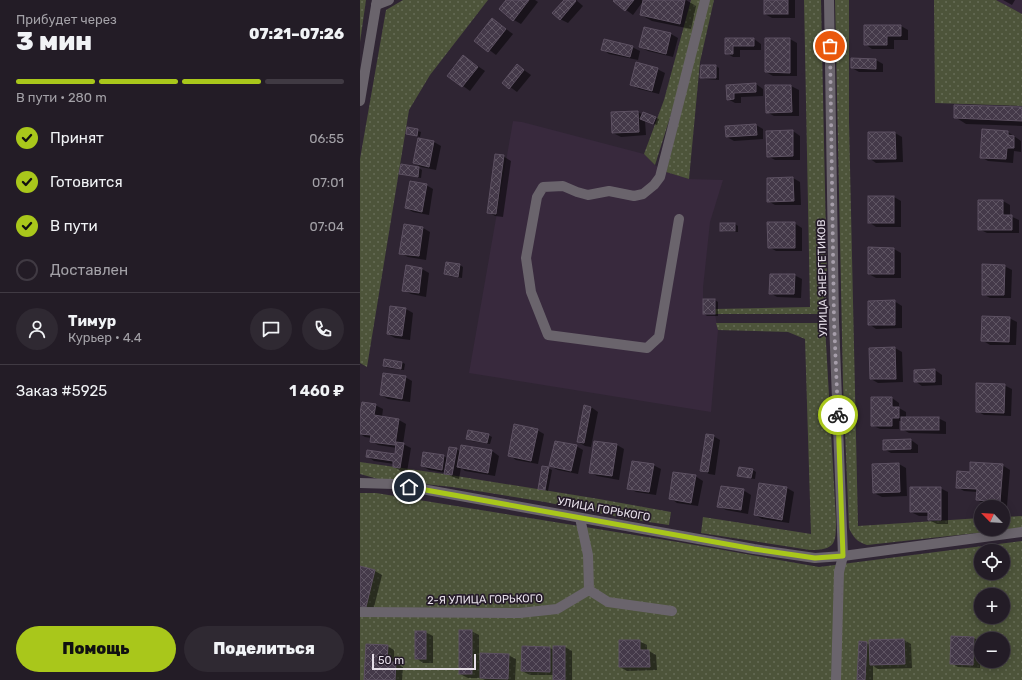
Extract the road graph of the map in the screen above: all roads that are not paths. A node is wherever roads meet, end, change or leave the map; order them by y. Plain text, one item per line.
1 (389, 0) edge
2 (705, 0) edge
3 (829, 0) edge
4 (377, 2) edge
5 (360, 101) edge
6 (679, 219) dead end
7 (360, 484) edge
8 (580, 518) junction
9 (1022, 532) edge
10 (843, 556) junction
11 (589, 590) junction
12 (672, 611) dead end
13 (360, 612) edge
14 (836, 680) edge

1 - 4 street
2 - 6 street
3 - 10 street, УЛИЦА ЭНЕРГЕТИКОВ
4 - 5 street
7 - 8 street, УЛИЦА ГОРЬКОГО
8 - 10 street, УЛИЦА ГОРЬКОГО
8 - 11 street
9 - 10 street
10 - 14 street, УЛИЦА ЭНЕРГЕТИКОВ
11 - 12 street
11 - 13 street, 2-Я УЛИЦА ГОРЬКОГО

